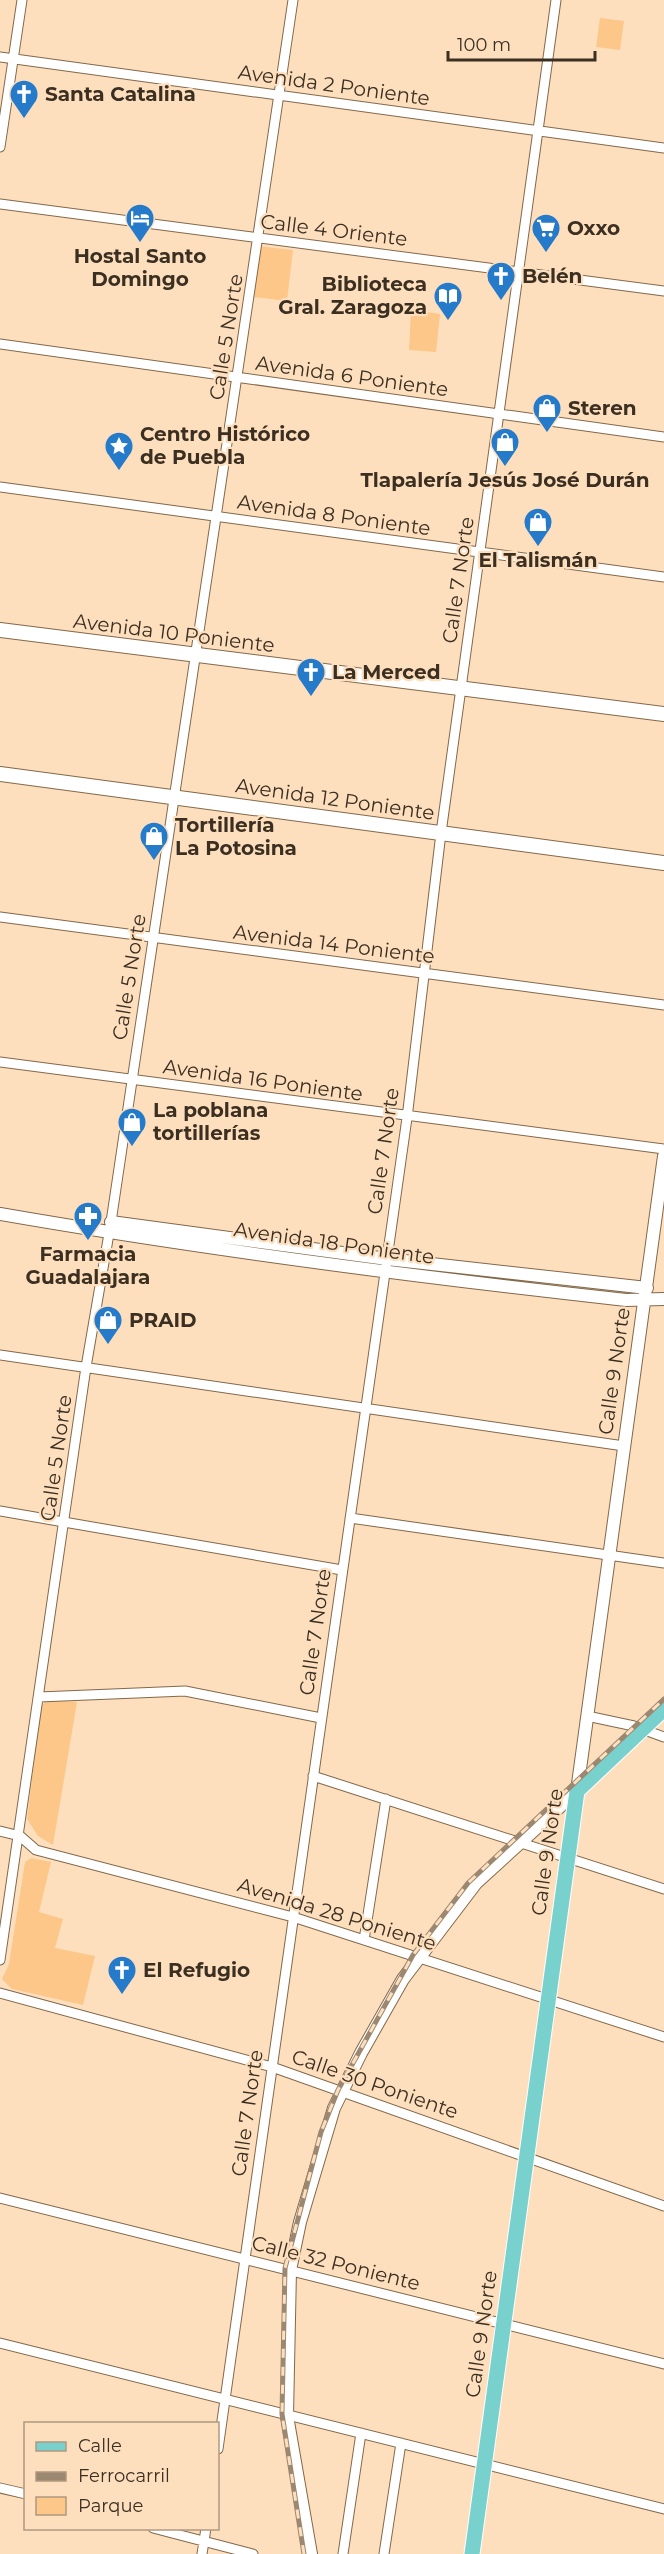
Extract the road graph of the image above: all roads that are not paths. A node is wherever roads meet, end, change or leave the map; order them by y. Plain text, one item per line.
1 (22, 0) edge
2 (292, 0) edge
3 (556, 0) edge
4 (0, 57) edge
5 (13, 59) junction
6 (279, 96) junction
7 (538, 131) junction
8 (0, 147) edge
9 (664, 148) edge
10 (0, 204) edge
11 (259, 239) junction
12 (519, 272) junction
13 (664, 291) edge
14 (0, 344) edge
15 (238, 378) junction
16 (499, 414) junction
17 (664, 437) edge
18 (0, 487) edge
19 (217, 517) junction
20 (480, 552) junction
21 (664, 577) edge
22 (0, 630) edge
23 (196, 656) junction
24 (461, 689) junction
25 (664, 714) edge
26 (0, 774) edge
27 (175, 798) junction
28 (441, 833) junction
29 (664, 863) edge
30 (0, 917) edge
31 (153, 938) junction
32 (423, 973) junction
33 (664, 1005) edge
34 (0, 1062) edge
35 (132, 1081) junction
36 (407, 1118) junction
37 (664, 1149) edge
38 (664, 1156) edge
39 (0, 1214) edge
40 (110, 1227) junction
41 (386, 1265) junction
42 (471, 1274) junction
43 (524, 1274) junction
44 (563, 1278) junction
45 (600, 1282) junction
46 (522, 1288) junction
47 (562, 1293) junction
48 (646, 1294) junction
49 (597, 1297) junction
50 (664, 1299) edge
51 (0, 1355) edge
52 (86, 1367) junction
53 (365, 1410) junction
54 (624, 1446) junction
55 (0, 1511) edge
56 (350, 1518) junction
57 (65, 1523) junction
58 (609, 1555) junction
59 (664, 1563) edge
60 (342, 1570) junction
61 (39, 1697) junction
62 (664, 1709) edge
63 (587, 1716) junction
64 (321, 1718) junction
65 (642, 1730) junction
66 (664, 1737) edge
67 (313, 1776) junction
68 (577, 1791) junction
69 (386, 1799) junction
70 (0, 1831) edge
71 (20, 1836) junction
72 (518, 1842) junction
73 (568, 1857) junction
74 (664, 1889) edge
75 (4, 1907) edge
76 (293, 1917) junction
77 (364, 1940) junction
78 (417, 1957) junction
79 (0, 1960) edge
80 (0, 1993) edge
81 (547, 1998) junction
82 (664, 2037) edge
83 (272, 2067) junction
84 (342, 2091) junction
85 (526, 2156) junction
86 (0, 2198) edge
87 (664, 2206) edge
88 (244, 2259) junction
89 (290, 2270) junction
90 (504, 2323) junction
91 (0, 2343) edge
92 (664, 2364) edge
93 (225, 2400) junction
94 (287, 2416) junction
95 (361, 2433) junction
96 (219, 2442) edge
97 (401, 2443) junction
98 (484, 2463) junction
99 (0, 2487) edge
100 (24, 2493) edge
101 (664, 2509) edge
102 (157, 2530) edge
103 (206, 2530) edge
104 (204, 2542) junction
105 (202, 2554) edge
106 (253, 2554) edge
107 (311, 2554) edge
108 (343, 2554) edge
109 (384, 2554) edge
110 (472, 2554) edge

1 - 5 street
2 - 6 street, Calle 5 Norte
3 - 7 street, Calle 7 Norte
4 - 5 street, Avenida 2 Poniente
5 - 6 street, Avenida 2 Poniente
5 - 8 street
6 - 7 street, Avenida 2 Poniente
6 - 11 street, Calle 5 Norte
7 - 9 street, Avenida 2 Poniente
7 - 12 street, Calle 7 Norte
10 - 11 street, Calle 4 Oriente
11 - 12 street, Calle 4 Oriente
11 - 15 street, Calle 5 Norte
12 - 13 street, Calle 4 Oriente
12 - 16 street, Calle 7 Norte
14 - 15 street, Avenida 6 Poniente
15 - 16 street, Avenida 6 Poniente
15 - 19 street, Calle 5 Norte
16 - 17 street, Avenida 6 Poniente
16 - 20 street, Calle 7 Norte
18 - 19 street, Avenida 8 Poniente
19 - 20 street, Avenida 8 Poniente
19 - 23 street, Calle 5 Norte
20 - 21 street, Avenida 8 Poniente
20 - 24 street, Calle 7 Norte
22 - 23 main road, Avenida 10 Poniente
23 - 24 main road, Avenida 10 Poniente
23 - 27 street, Calle 5 Norte
24 - 25 main road, Avenida 10 Poniente
24 - 28 street, Calle 7 Norte
26 - 27 main road, Avenida 12 Poniente
27 - 28 main road, Avenida 12 Poniente
27 - 31 street, Calle 5 Norte
28 - 29 main road, Avenida 12 Poniente
28 - 32 street, Calle 7 Norte
30 - 31 street, Avenida 14 Poniente
31 - 32 street, Avenida 14 Poniente
31 - 35 street, Calle 5 Norte
32 - 33 street, Avenida 14 Poniente
32 - 36 street, Calle 7 Norte
34 - 35 street, Avenida 16 Poniente
35 - 36 street, Avenida 16 Poniente
35 - 40 street, Calle 5 Norte
36 - 37 street, Avenida 16 Poniente
36 - 41 street, Calle 7 Norte
38 - 48 street, Calle 9 Norte
39 - 40 street, Avenida 18 Poniente
40 - 41 street, Avenida 18 Poniente
40 - 52 street, Calle 5 Norte
41 - 42 street, Avenida 18 Poniente
41 - 53 street, Calle 7 Norte
42 - 43 street, Avenida 18 Poniente
42 - 46 street, Avenida 18 Poniente
43 - 44 street, Avenida 18 Poniente
43 - 46 street
44 - 45 street, Avenida 18 Poniente
44 - 47 street
45 - 48 street, Avenida 18 Poniente
45 - 49 street
46 - 47 street, Avenida 18 Poniente
47 - 49 street, Avenida 18 Poniente
48 - 49 street, Avenida 18 Poniente
48 - 50 street, Avenida 18 Poniente
48 - 54 street, Calle 9 Norte
51 - 52 street
52 - 53 street
52 - 57 street, Calle 5 Norte
53 - 54 street
53 - 56 street, Calle 7 Norte
54 - 58 street, Calle 9 Norte
55 - 57 street
56 - 58 street
56 - 60 street, Calle 7 Norte
57 - 60 street
57 - 61 street, Calle 5 Norte
58 - 59 street
58 - 63 street, Calle 9 Norte
60 - 64 street, Calle 7 Norte
61 - 64 street
61 - 71 street, Calle 5 Norte
62 - 65 main road
63 - 65 street
63 - 68 street, Calle 9 Norte
64 - 67 street, Calle 7 Norte
65 - 66 street
65 - 68 main road
67 - 69 street
67 - 76 street, Calle 7 Norte
68 - 72 street
68 - 73 main road, Calle 9 Norte
69 - 72 street
69 - 77 street
70 - 71 street, Avenida 28 Poniente
71 - 75 street, Calle 5 Norte
71 - 76 street, Avenida 28 Poniente
72 - 73 street
72 - 78 street
73 - 74 street
73 - 81 main road, Calle 9 Norte
75 - 79 street, Calle 5 Norte
76 - 77 street, Avenida 28 Poniente
76 - 83 street, Calle 7 Norte
77 - 78 street, Avenida 28 Poniente
78 - 81 street, Avenida 28 Poniente
78 - 84 street
80 - 83 street, Calle 30 Poniente
81 - 82 street, Avenida 28 Poniente
81 - 85 main road, Calle 9 Norte
83 - 84 street, Calle 30 Poniente
83 - 88 street, Calle 7 Norte
84 - 85 street, Calle 30 Poniente
84 - 89 street
85 - 87 street, Calle 30 Poniente
85 - 90 main road, Calle 9 Norte
86 - 88 street, Calle 32 Poniente
88 - 89 street, Calle 32 Poniente
88 - 93 street, Calle 7 Norte
89 - 90 street, Calle 32 Poniente
89 - 94 street
90 - 92 street, Calle 32 Poniente
90 - 98 main road, Calle 9 Norte
91 - 93 street
93 - 94 street
93 - 96 street, Calle 7 Norte
94 - 95 street
94 - 107 street
95 - 97 street
95 - 108 street
97 - 98 street
97 - 109 street
98 - 101 street
98 - 110 main road, Calle 9 Norte
99 - 100 street
102 - 104 street
103 - 104 street
104 - 105 street
104 - 106 street

